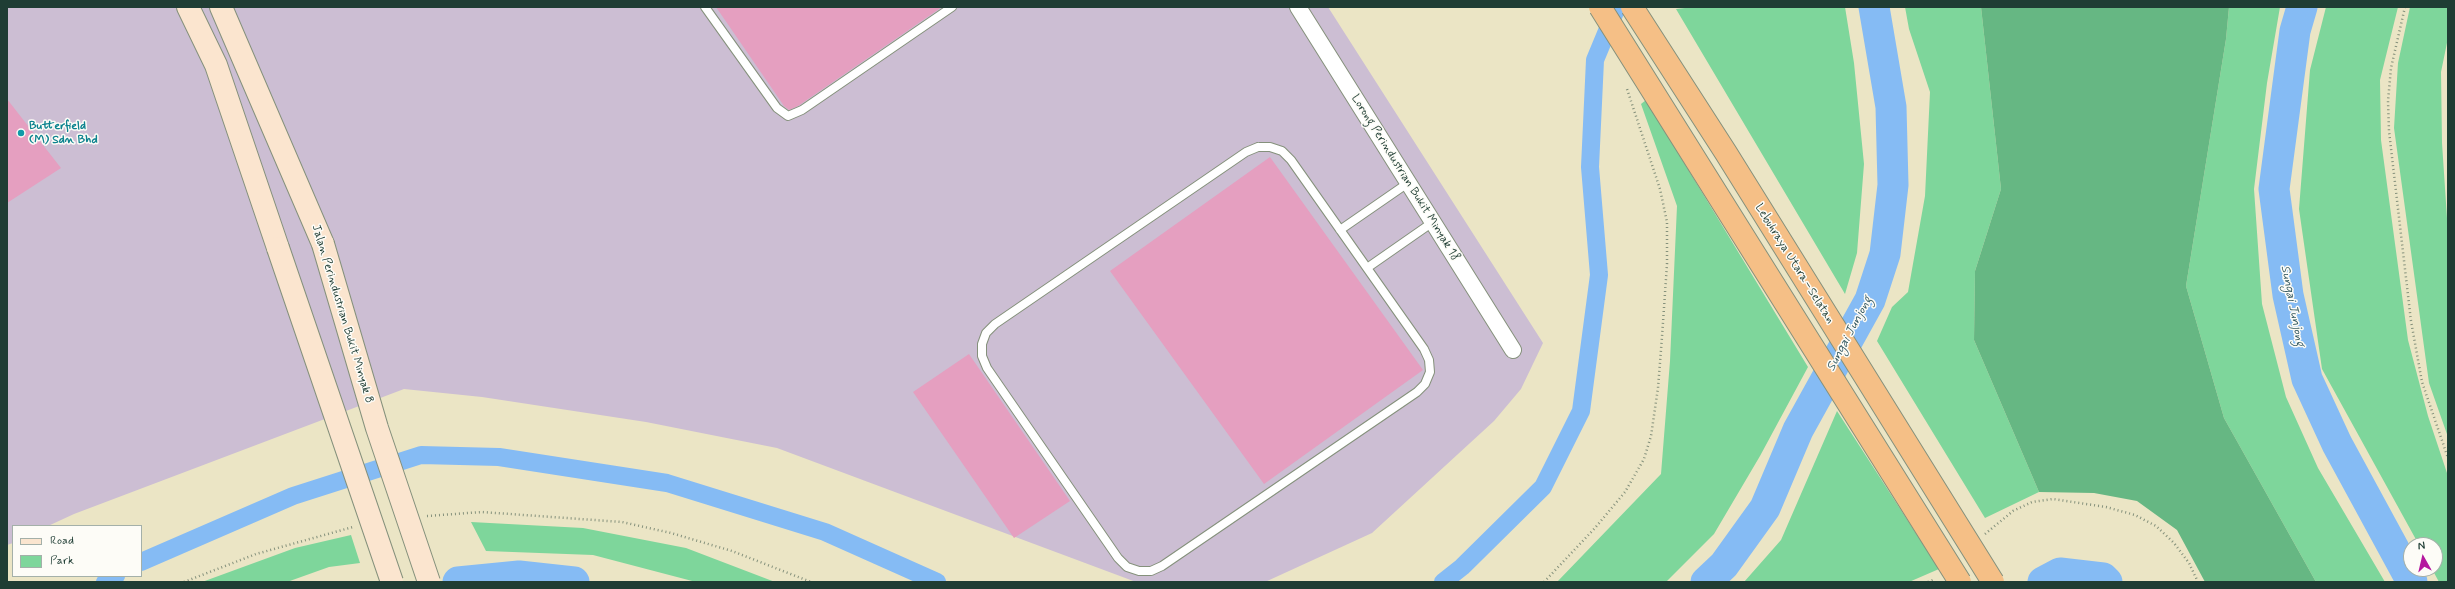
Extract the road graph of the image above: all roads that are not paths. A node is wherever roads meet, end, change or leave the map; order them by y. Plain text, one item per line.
1 (188, 7) edge
2 (221, 7) edge
3 (705, 7) edge
4 (952, 7) edge
5 (1298, 7) edge
6 (1600, 7) edge
7 (1632, 7) edge
8 (1408, 183) junction
9 (1433, 222) junction
10 (1340, 230) junction
11 (1367, 268) junction
12 (1513, 350) dead end
13 (1951, 578) edge
14 (392, 582) edge
15 (429, 582) edge
16 (1993, 582) edge

1 - 14 street, bridge
2 - 15 street, Jalan Perindustrian Bukit Minyak 8, bridge
3 - 4 lane
5 - 8 street, Lorong Perindustrian Bukit Minyak 18
6 - 13 highway, bridge
7 - 16 highway, Lebuhraya Utara–Selatan, bridge
8 - 9 street, Lorong Perindustrian Bukit Minyak 18
8 - 10 lane
9 - 11 lane
9 - 12 street, Lorong Perindustrian Bukit Minyak 18
10 - 11 lane
10 - 11 lane

